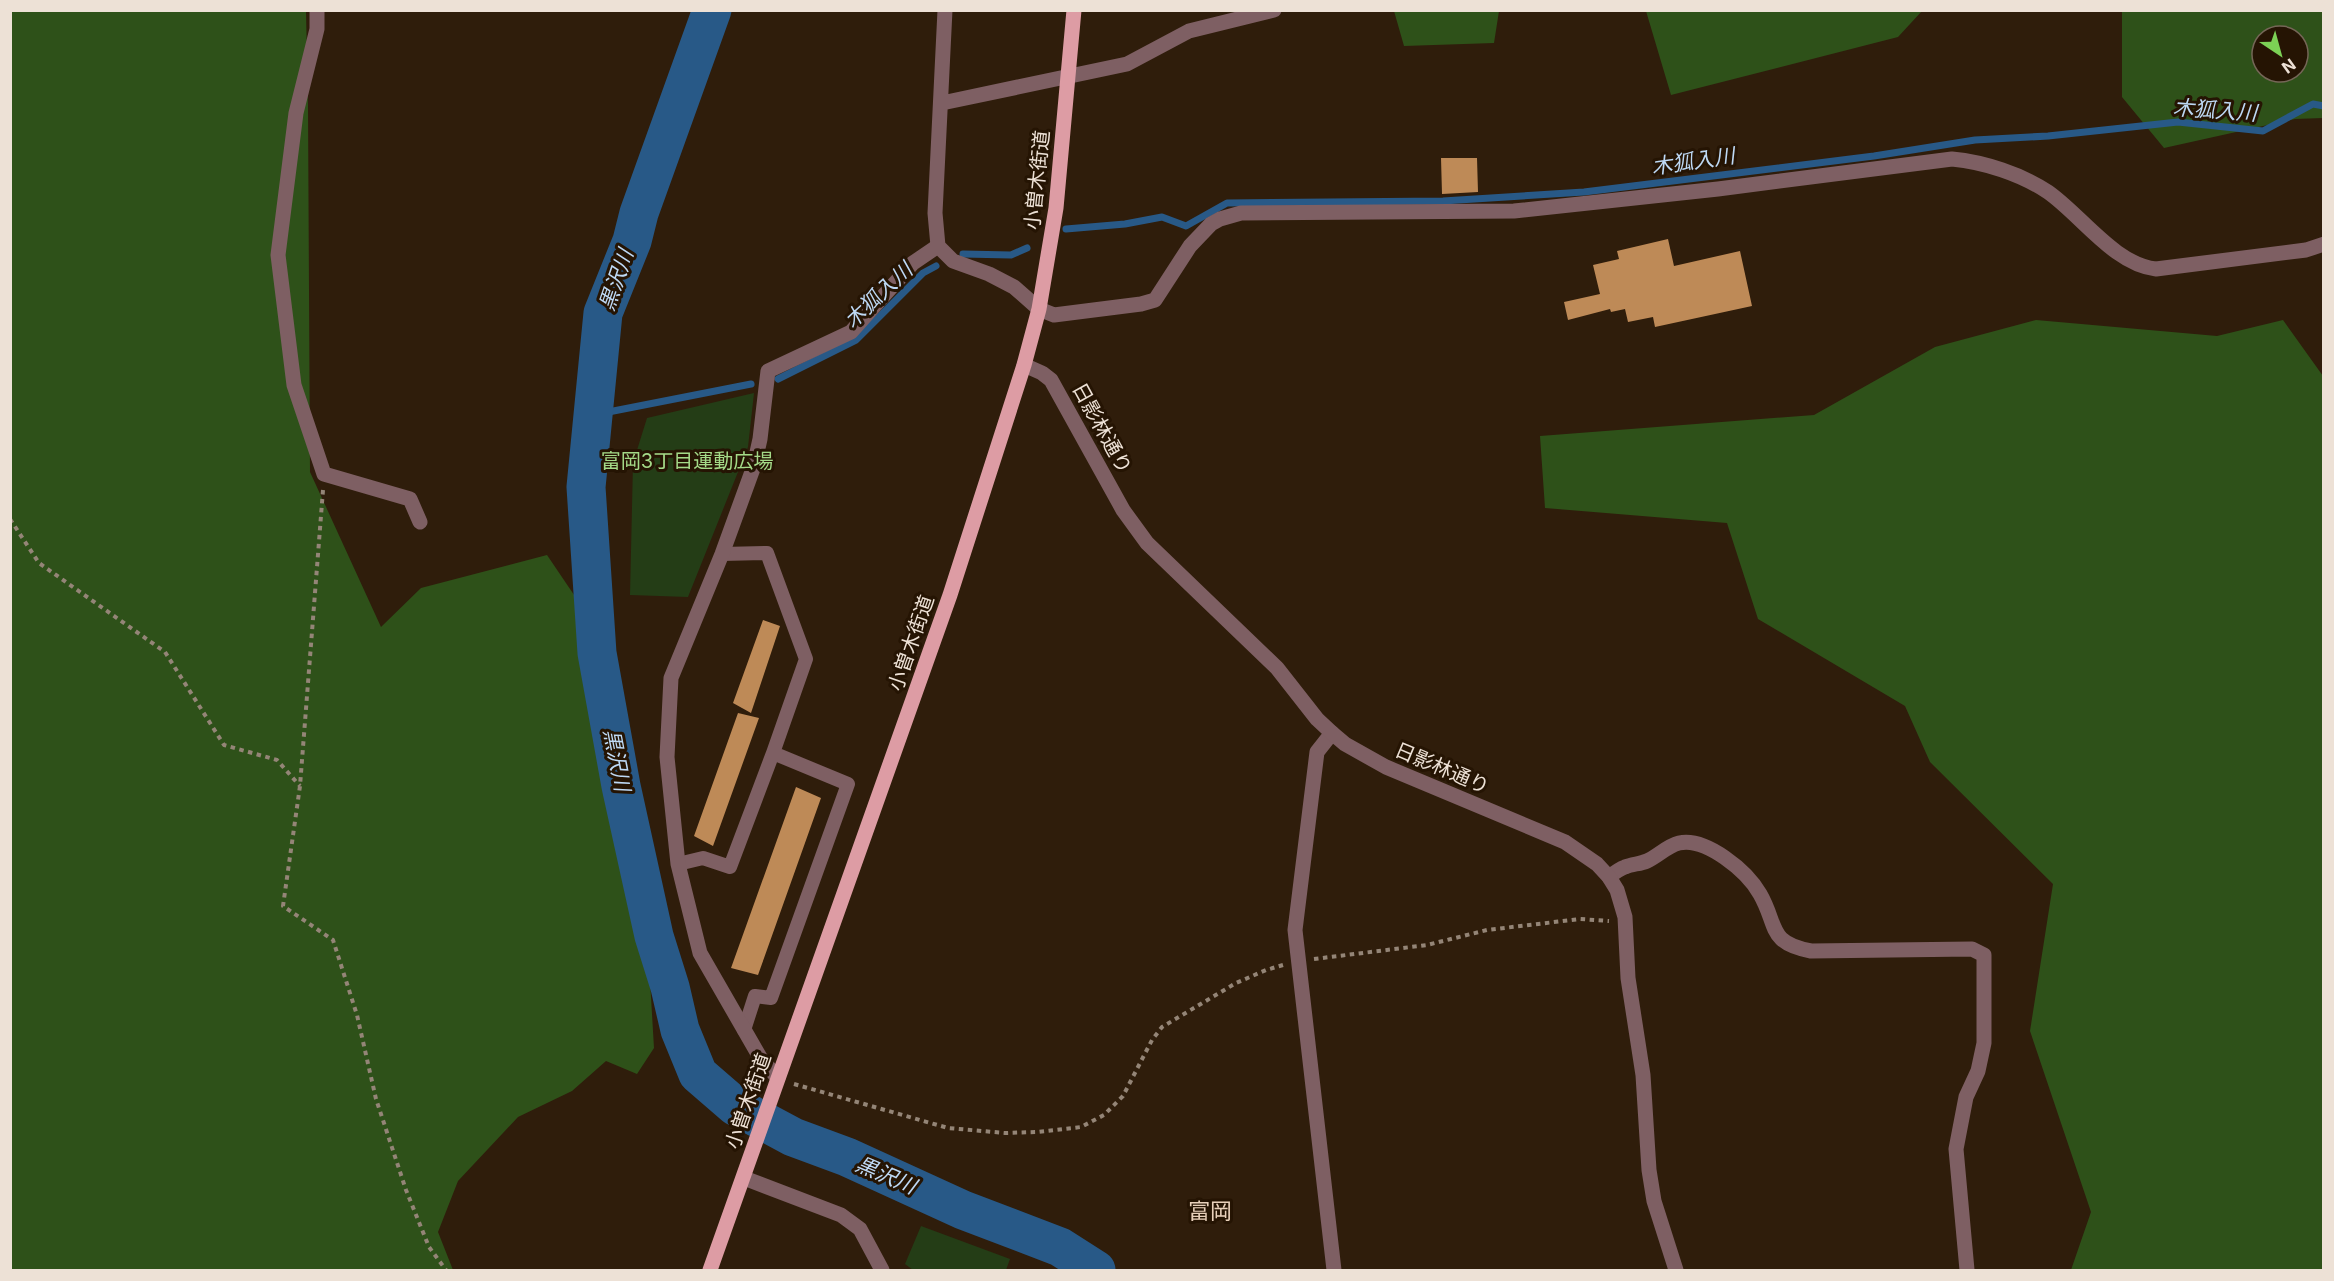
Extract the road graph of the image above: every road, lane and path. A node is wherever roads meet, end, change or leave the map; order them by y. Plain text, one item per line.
1 (317, 10) edge
2 (945, 10) edge
3 (1074, 10) edge
4 (1274, 10) edge
5 (1068, 76) junction
6 (942, 103) junction
7 (2324, 244) edge
8 (938, 246) junction
9 (1039, 309) junction
10 (1024, 366) junction
11 (324, 474) junction
12 (10, 519) edge
13 (420, 522) dead end
14 (722, 554) junction
15 (1332, 733) junction
16 (773, 753) junction
17 (300, 786) junction
18 (678, 864) junction
19 (1609, 877) junction
20 (1624, 925) junction
21 (1298, 961) junction
22 (744, 1030) junction
23 (776, 1082) junction
24 (744, 1178) junction
25 (446, 1270) edge
26 (710, 1270) edge
27 (882, 1270) edge
28 (1334, 1270) edge
29 (1676, 1270) edge
30 (1967, 1270) edge

1 - 11 street
2 - 6 street
3 - 5 main road, 小曽木街道
4 - 5 street
5 - 6 street
5 - 9 main road, 小曽木街道
6 - 8 street
7 - 9 street
8 - 9 street
8 - 14 street
9 - 10 main road, 小曽木街道
10 - 15 street, 日影林通り
10 - 23 main road, 小曽木街道
11 - 13 street
11 - 17 path
12 - 17 path
14 - 16 lane
14 - 18 street
15 - 19 street, 日影林通り
15 - 21 street
16 - 18 lane
16 - 22 lane
17 - 25 path
18 - 22 street
19 - 20 street, 日影林通り
19 - 30 street
20 - 21 path
20 - 29 street, 日影林通り
21 - 23 path
21 - 28 street
22 - 23 street
23 - 24 main road, 小曽木街道
24 - 26 main road, 小曽木街道
24 - 27 street

